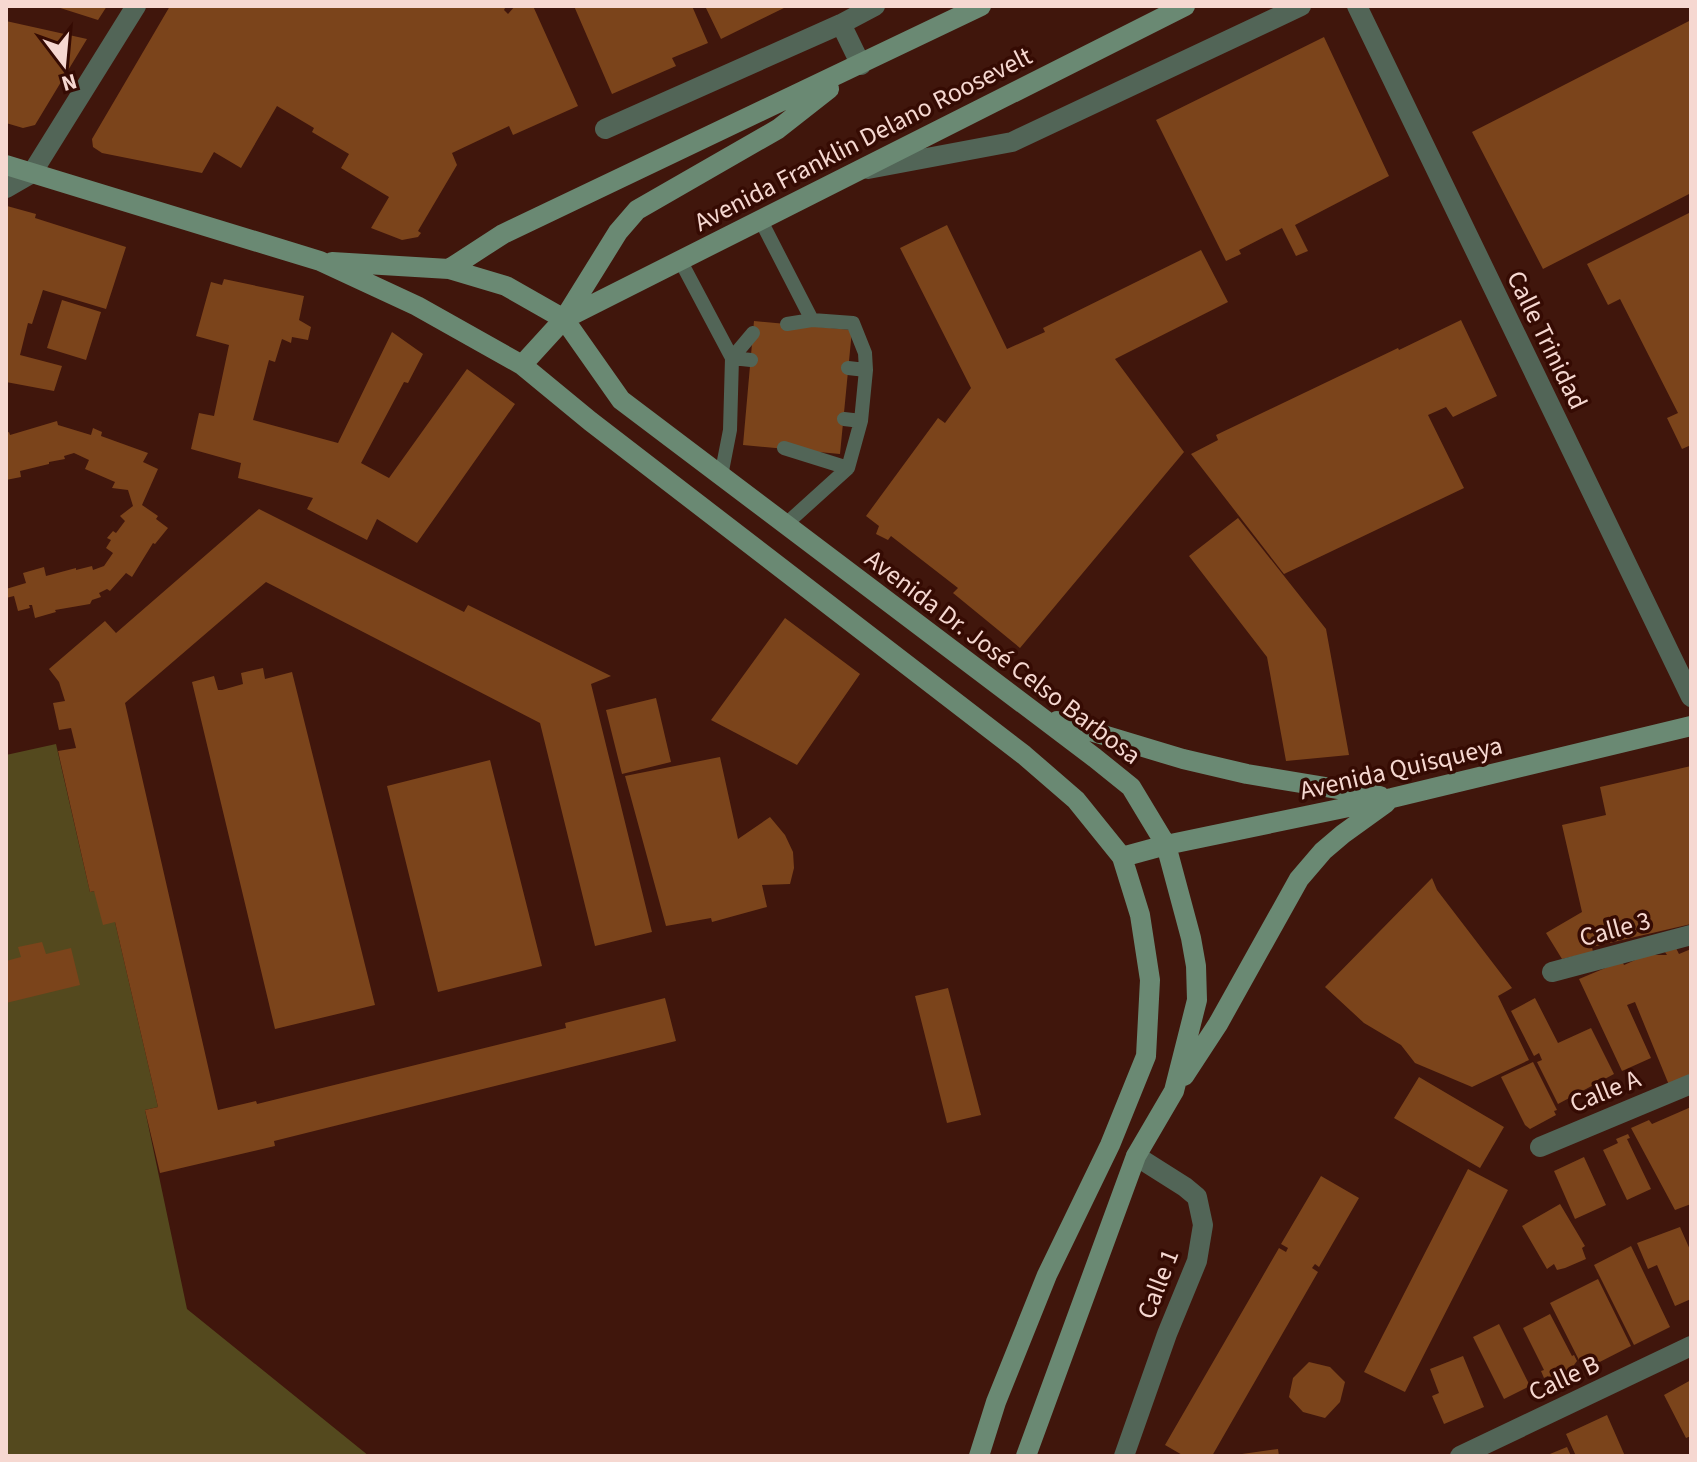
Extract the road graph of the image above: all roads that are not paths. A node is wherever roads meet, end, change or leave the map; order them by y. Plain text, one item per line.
1 (136, 6) edge
2 (875, 6) edge
3 (981, 6) edge
4 (1185, 6) edge
5 (1301, 6) edge
6 (1357, 6) edge
7 (841, 24) junction
8 (861, 65) junction
9 (605, 129) dead end
10 (6, 165) edge
11 (852, 172) junction
12 (32, 173) junction
13 (6, 188) edge
14 (760, 219) junction
15 (680, 260) junction
16 (320, 261) junction
17 (449, 269) junction
18 (564, 319) junction
19 (812, 320) junction
20 (787, 324) dead end
21 (753, 333) dead end
22 (732, 358) junction
23 (751, 360) dead end
24 (522, 365) junction
25 (848, 368) dead end
26 (866, 370) junction
27 (730, 406) junction
28 (746, 407) dead end
29 (844, 419) dead end
30 (861, 421) junction
31 (784, 448) dead end
32 (848, 468) junction
33 (721, 476) junction
34 (786, 524) junction
35 (1691, 697) edge
36 (1041, 716) junction
37 (1691, 726) edge
38 (1392, 798) junction
39 (1166, 845) junction
40 (1122, 857) junction
41 (1691, 935) edge
42 (1552, 972) dead end
43 (1691, 1084) edge
44 (1174, 1091) junction
45 (1110, 1145) junction
46 (1540, 1147) dead end
47 (1136, 1156) junction
48 (1691, 1346) edge
49 (979, 1456) edge
50 (1026, 1456) edge
51 (1124, 1456) edge
52 (1460, 1456) edge

1 - 12 street
2 - 7 street
3 - 8 street
4 - 11 street, Avenida Franklin Delano Roosevelt
5 - 11 street
6 - 35 street, Calle Trinidad
7 - 8 street
7 - 9 street
8 - 17 street
8 - 18 street
10 - 12 street, Avenida Dr. José Celso Barbosa
11 - 14 street, Avenida Franklin Delano Roosevelt
12 - 13 street
12 - 16 street, Avenida Dr. José Celso Barbosa
14 - 15 street, Avenida Franklin Delano Roosevelt
14 - 19 lane
15 - 18 street, Avenida Franklin Delano Roosevelt
15 - 22 lane
16 - 17 street, Avenida Dr. José Celso Barbosa
16 - 24 street, Avenida Dr. José Celso Barbosa
17 - 18 street, Avenida Dr. José Celso Barbosa
18 - 24 street
18 - 33 street, Avenida Dr. José Celso Barbosa
19 - 20 lane
19 - 26 lane
21 - 22 lane
22 - 23 lane
22 - 27 lane
24 - 40 street, Avenida Dr. José Celso Barbosa
25 - 26 lane
26 - 30 lane
27 - 28 lane
27 - 33 lane
29 - 30 lane
30 - 32 lane
31 - 32 lane
32 - 34 lane
33 - 34 street, Avenida Dr. José Celso Barbosa
34 - 36 street, Avenida Dr. José Celso Barbosa
36 - 38 street
36 - 39 street, Avenida Dr. José Celso Barbosa
37 - 38 street, Avenida Quisqueya
38 - 39 street, Avenida Quisqueya
38 - 44 street
39 - 40 street, Avenida Quisqueya
39 - 44 street, Avenida Dr. José Celso Barbosa
40 - 45 street, Avenida Dr. José Celso Barbosa
41 - 42 street, Calle 3
43 - 46 street, Calle A
44 - 47 street, Avenida Dr. José Celso Barbosa
45 - 47 street
45 - 49 street, Avenida Dr. José Celso Barbosa
47 - 50 street, Avenida Dr. José Celso Barbosa
47 - 51 street, Calle 1
48 - 52 street, Calle B

